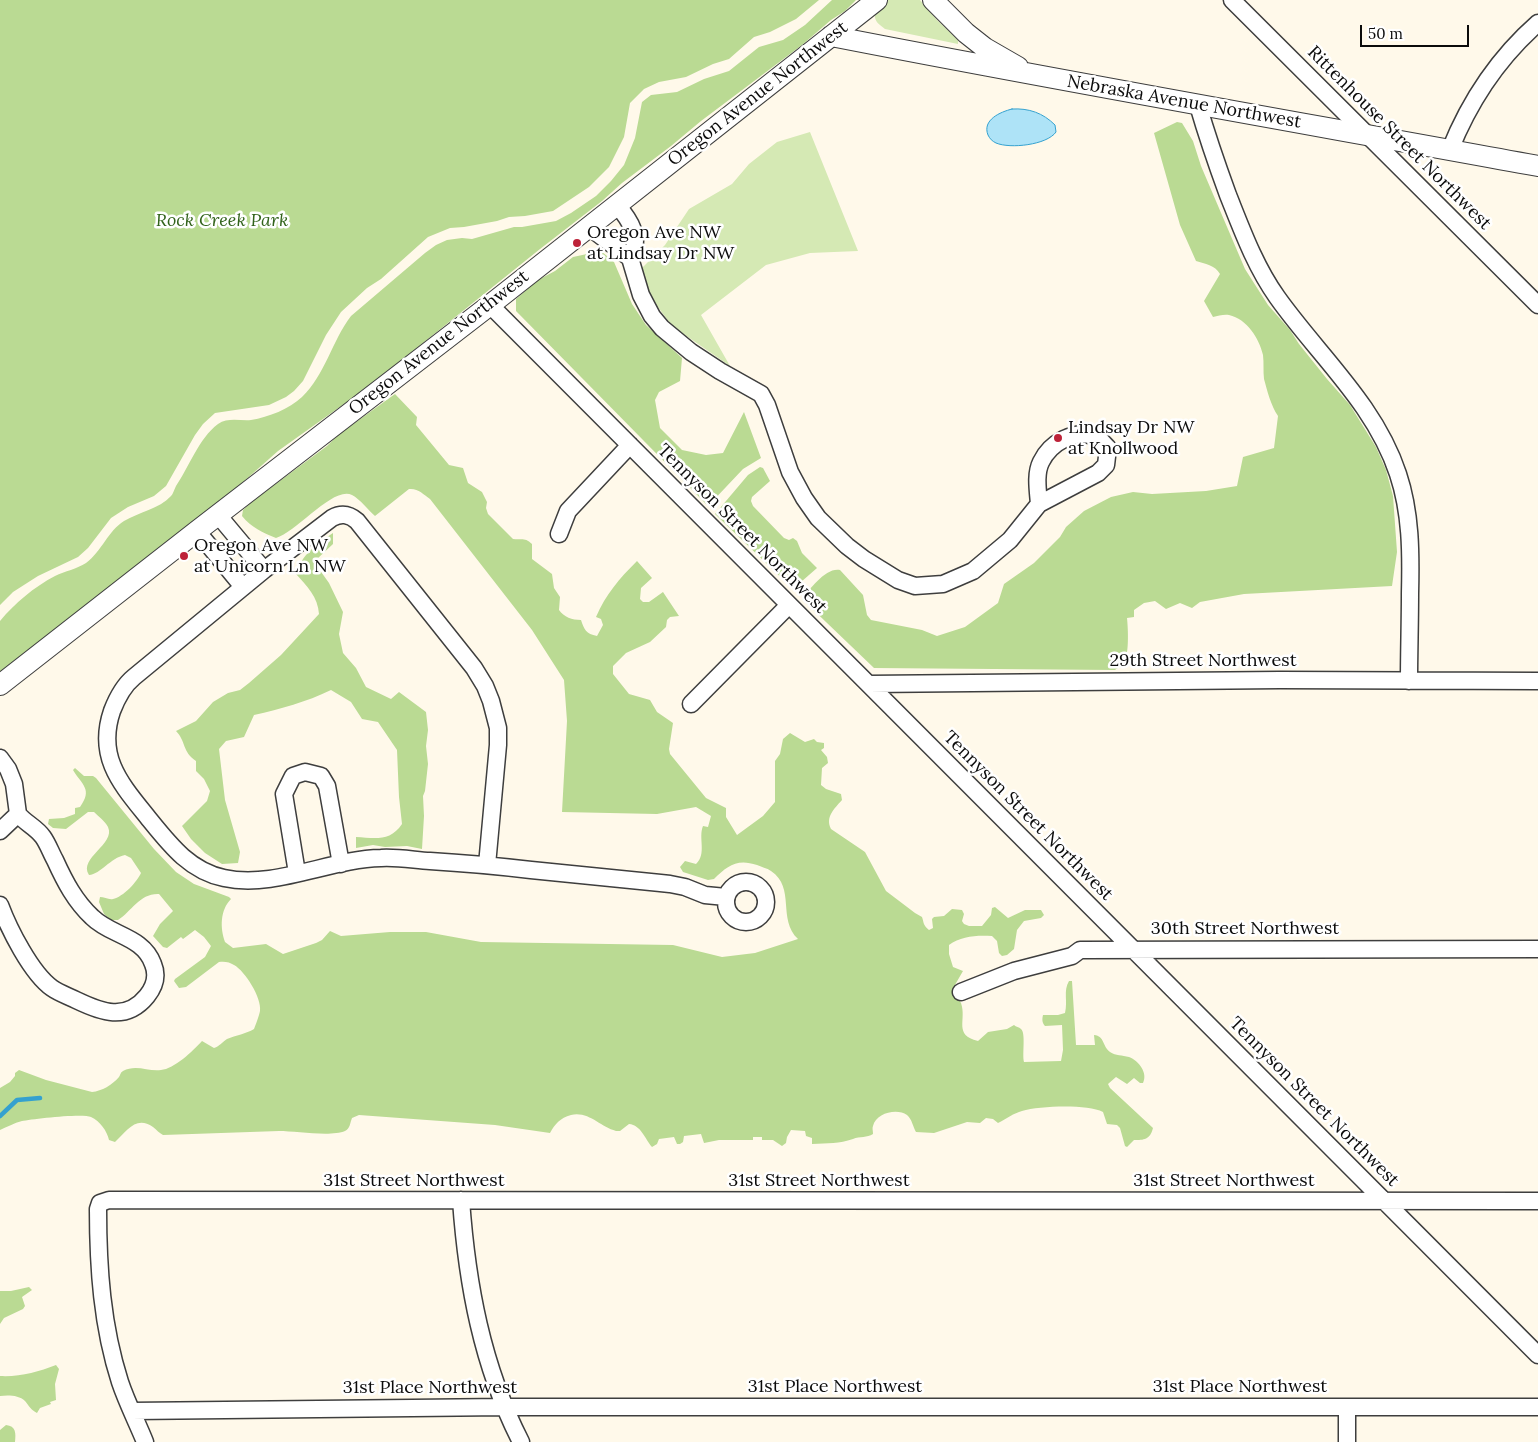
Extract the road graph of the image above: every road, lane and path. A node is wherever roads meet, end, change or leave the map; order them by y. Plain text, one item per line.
1 (877, 0) edge
2 (933, 0) edge
3 (1243, 3) edge
4 (1538, 23) edge
5 (831, 36) junction
6 (1031, 74) junction
7 (1198, 105) junction
8 (1366, 134) junction
9 (1450, 150) junction
10 (1538, 166) edge
11 (617, 205) junction
12 (589, 227) junction
13 (630, 258) junction
14 (490, 305) junction
15 (1538, 305) edge
16 (630, 446) junction
17 (1039, 504) junction
18 (218, 515) junction
19 (197, 530) junction
20 (559, 534) dead end
21 (264, 570) junction
22 (243, 587) junction
23 (789, 605) junction
24 (1409, 681) junction
25 (1538, 681) edge
26 (869, 684) junction
27 (0, 685) edge
28 (691, 704) dead end
29 (0, 758) edge
30 (18, 814) junction
31 (0, 831) edge
32 (341, 864) junction
33 (487, 865) junction
34 (297, 873) junction
35 (726, 897) dead end
36 (0, 905) edge
37 (1133, 949) junction
38 (1538, 949) edge
39 (960, 992) dead end
40 (461, 1200) junction
41 (1384, 1201) junction
42 (1538, 1201) edge
43 (1538, 1355) edge
44 (505, 1407) junction
45 (1538, 1407) edge
46 (1347, 1408) junction
47 (132, 1411) junction
48 (145, 1442) edge
49 (521, 1442) edge
50 (1347, 1442) edge

1 - 5 street, Oregon Avenue Northwest
2 - 6 street
3 - 8 street, Rittenhouse Street Northwest
4 - 9 street
5 - 6 street, Nebraska Avenue Northwest
5 - 11 street, Oregon Avenue Northwest
6 - 7 street, Nebraska Avenue Northwest
7 - 8 street, Nebraska Avenue Northwest
7 - 24 street
8 - 9 street, Nebraska Avenue Northwest
8 - 15 street, Rittenhouse Street Northwest
9 - 10 street, Nebraska Avenue Northwest
11 - 12 street, Oregon Avenue Northwest
11 - 13 street
12 - 13 street
12 - 14 street, Oregon Avenue Northwest
13 - 17 street
14 - 16 street, Tennyson Street Northwest
14 - 18 street, Oregon Avenue Northwest
16 - 20 street
16 - 23 street, Tennyson Street Northwest
17 - 17 street
18 - 19 street, Oregon Avenue Northwest
18 - 21 street
19 - 22 street
19 - 27 street, Oregon Avenue Northwest
21 - 22 street
21 - 33 street
22 - 34 street
23 - 26 street, Tennyson Street Northwest
23 - 28 street
24 - 25 street, 29th Street Northwest
24 - 26 street, 29th Street Northwest
26 - 37 street, Tennyson Street Northwest
29 - 30 street
30 - 31 street
30 - 36 street
32 - 33 street
32 - 34 street
32 - 34 street
33 - 35 street
37 - 38 street, 30th Street Northwest
37 - 39 street, 30th Street Northwest
37 - 41 street, Tennyson Street Northwest
40 - 41 street, 31st Street Northwest
40 - 44 street
40 - 47 street, 31st Street Northwest
41 - 42 street, 31st Street Northwest
41 - 43 street, Tennyson Street Northwest
44 - 46 street, 31st Place Northwest
44 - 47 street, 31st Place Northwest
44 - 49 street
45 - 46 street, 31st Place Northwest
46 - 50 street
47 - 48 street

